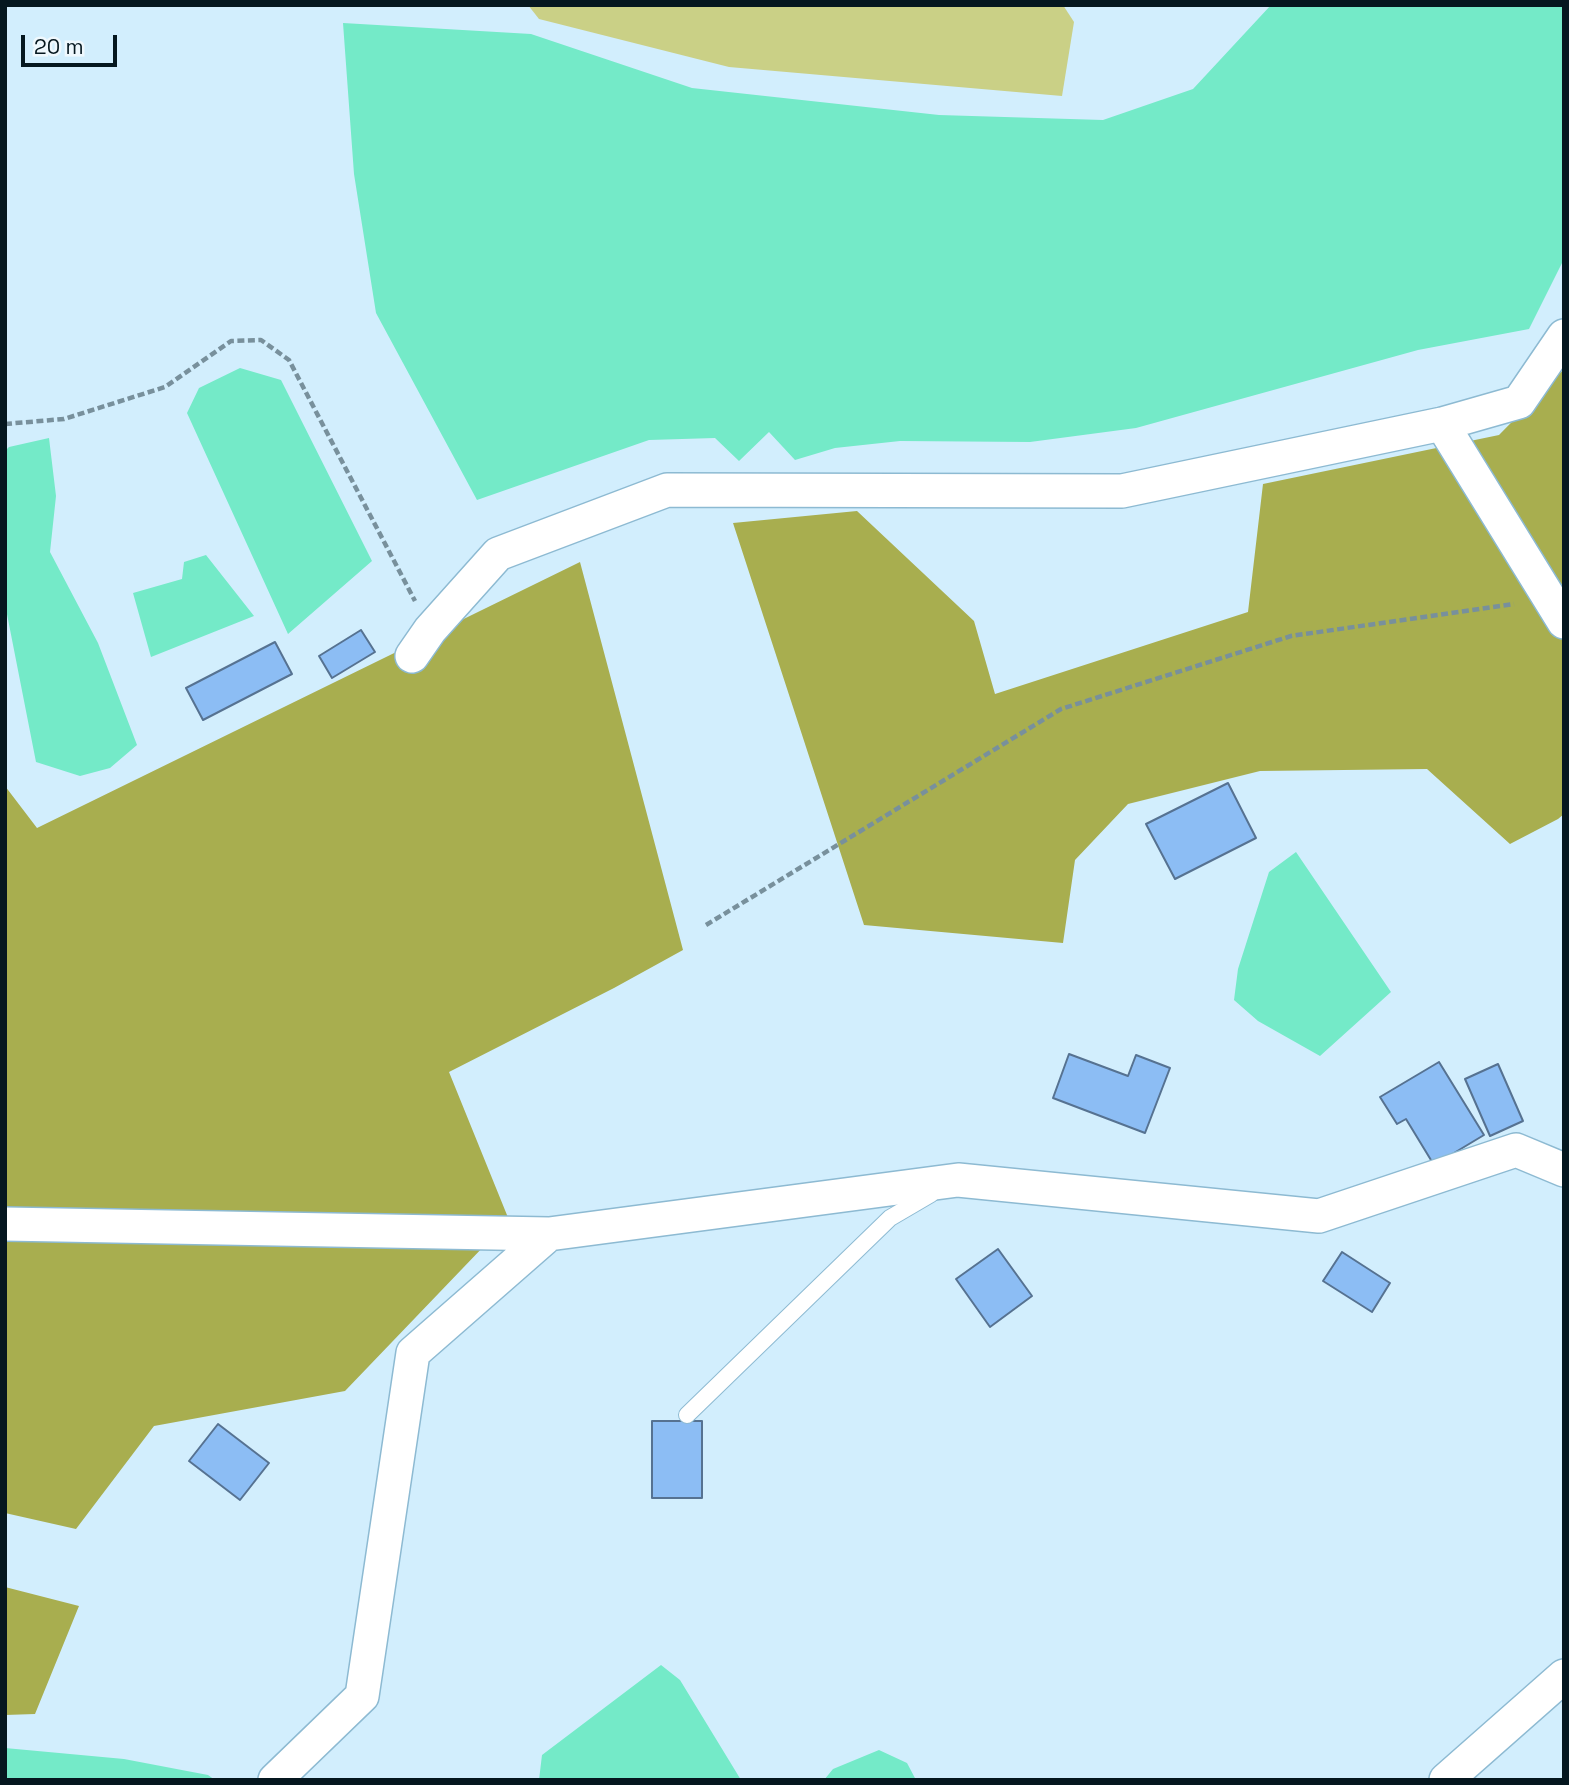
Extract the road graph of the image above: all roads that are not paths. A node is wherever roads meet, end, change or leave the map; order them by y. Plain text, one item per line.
1 (1564, 336) edge
2 (1442, 424) junction
3 (1557, 611) edge
4 (421, 643) road end
5 (1564, 1170) edge
6 (958, 1180) junction
7 (5, 1224) edge
8 (549, 1234) junction
9 (687, 1415) dead end
10 (1564, 1676) edge
11 (275, 1780) edge
12 (1446, 1780) edge

1 - 2 street
2 - 3 street
2 - 4 street
5 - 6 street
6 - 8 street
6 - 9 lane
7 - 8 street
8 - 11 street
10 - 12 street

